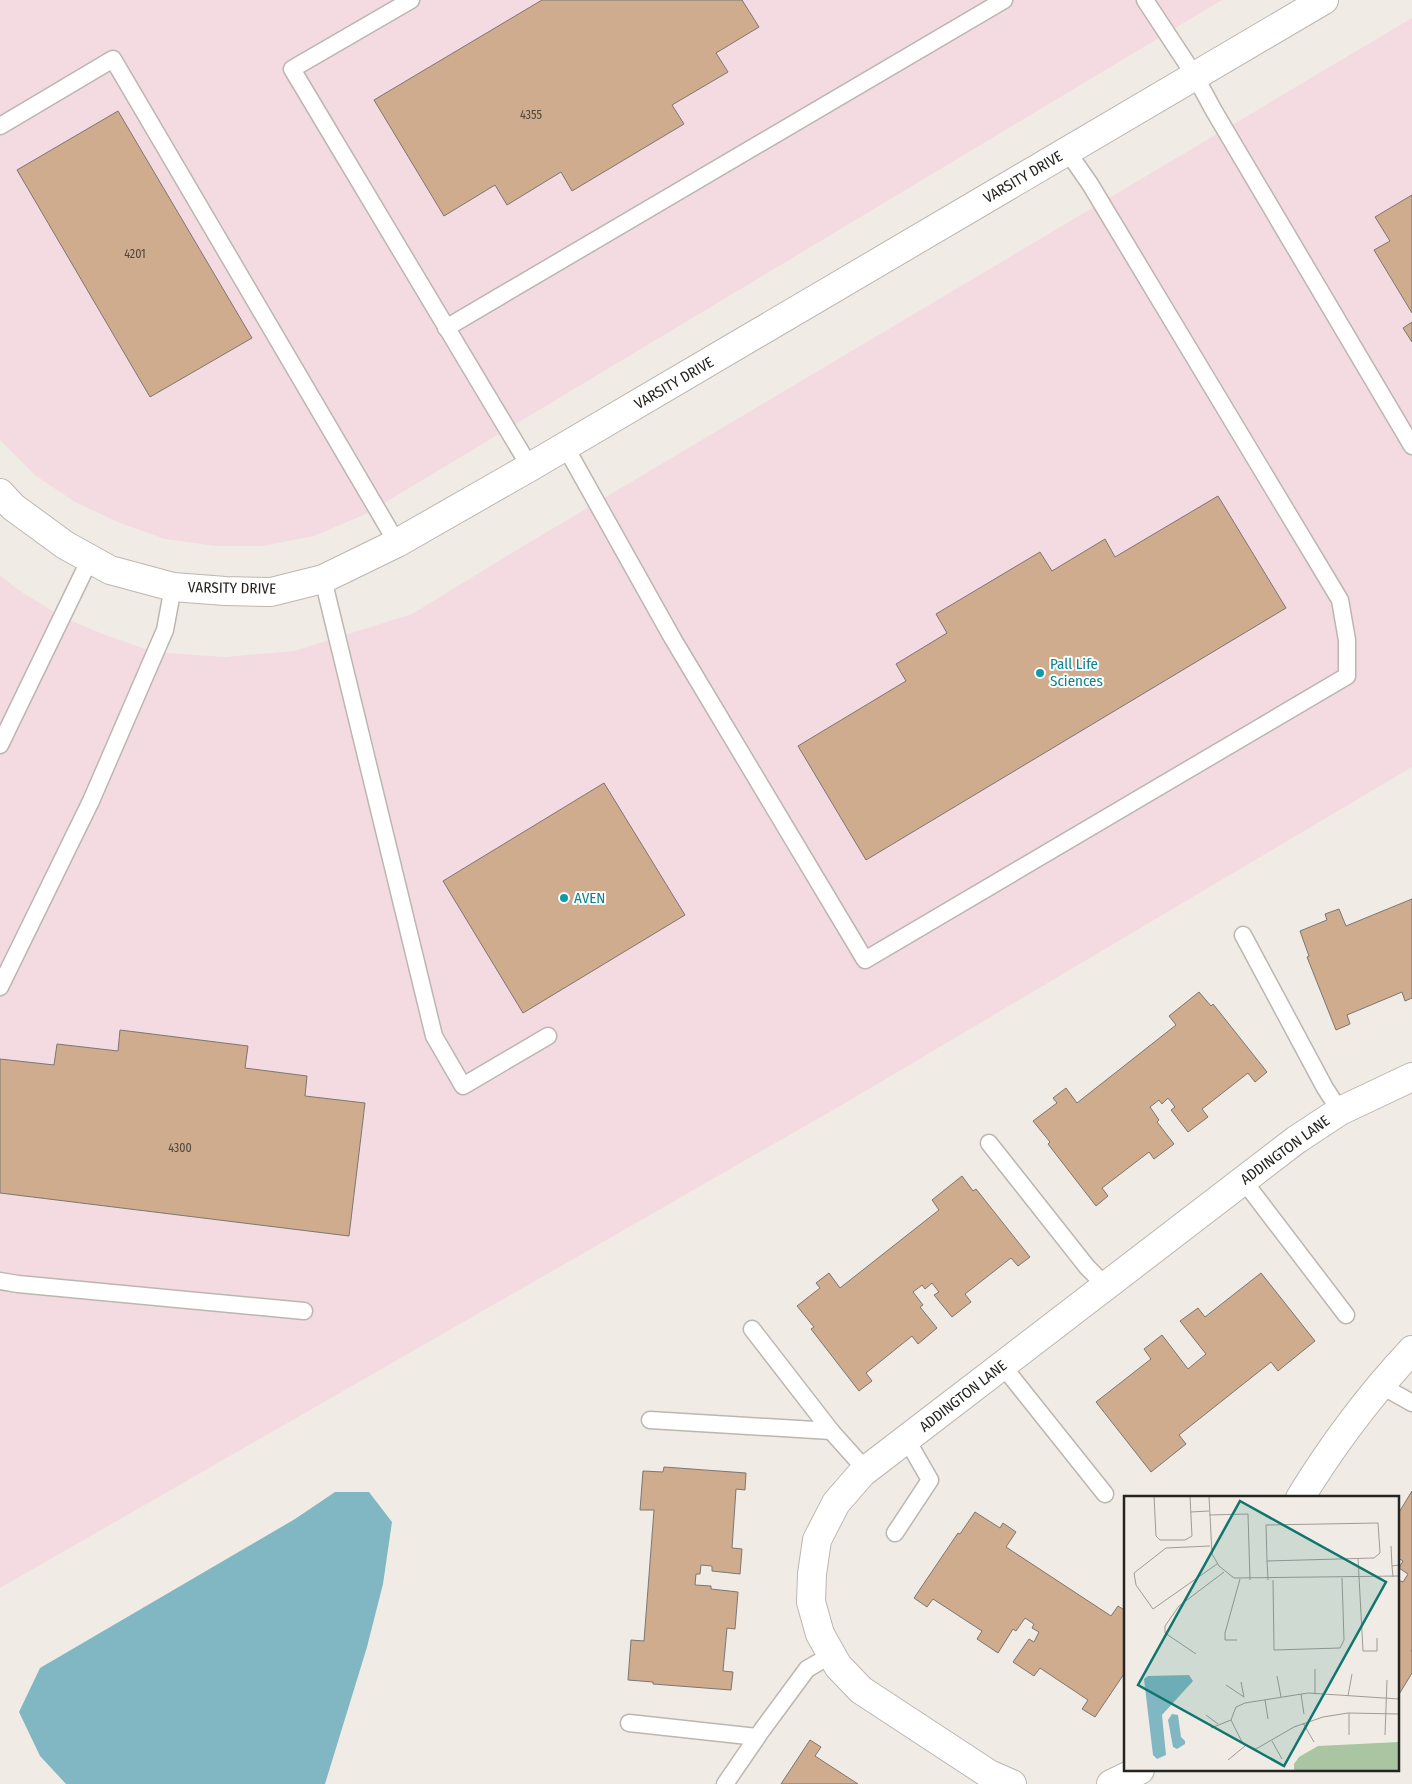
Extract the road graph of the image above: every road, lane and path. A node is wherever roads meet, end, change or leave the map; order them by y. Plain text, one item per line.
1 (410, 0) edge
2 (1004, 0) edge
3 (1146, 0) edge
4 (1324, 0) edge
5 (1195, 76) junction
6 (0, 126) edge
7 (1068, 151) junction
8 (446, 328) junction
9 (565, 446) junction
10 (1412, 446) edge
11 (530, 467) junction
12 (0, 493) edge
13 (397, 543) junction
14 (90, 559) junction
15 (323, 579) junction
16 (173, 587) junction
17 (0, 745) edge
18 (1244, 935) dead end
19 (0, 987) edge
20 (548, 1036) dead end
21 (1412, 1077) edge
22 (1340, 1111) junction
23 (988, 1143) dead end
24 (1243, 1180) junction
25 (0, 1281) edge
26 (1106, 1286) junction
27 (304, 1311) dead end
28 (1346, 1315) dead end
29 (752, 1329) dead end
30 (1412, 1350) edge
31 (1002, 1366) junction
32 (1380, 1384) junction
33 (1412, 1403) edge
34 (650, 1420) dead end
35 (831, 1432) junction
36 (907, 1440) junction
37 (866, 1470) junction
38 (1105, 1494) dead end
39 (1301, 1496) edge
40 (895, 1533) dead end
41 (831, 1655) junction
42 (629, 1723) dead end
43 (756, 1737) junction
44 (1136, 1772) edge
45 (725, 1784) edge
46 (1012, 1784) edge
47 (1111, 1784) edge

1 - 8 lane
2 - 8 lane
3 - 5 lane
4 - 5 street, VARSITY DRIVE
5 - 7 street, VARSITY DRIVE
5 - 10 lane
6 - 13 lane
7 - 9 street, VARSITY DRIVE
7 - 9 lane
8 - 11 lane
9 - 11 street, VARSITY DRIVE
11 - 13 street, VARSITY DRIVE
12 - 14 street, VARSITY DRIVE
13 - 15 street, VARSITY DRIVE
14 - 16 street, VARSITY DRIVE
14 - 17 lane
15 - 16 street, VARSITY DRIVE
15 - 20 lane
16 - 19 lane
18 - 22 lane
21 - 22 street, ADDINGTON LANE
22 - 24 street, ADDINGTON LANE
23 - 26 lane
24 - 26 street, ADDINGTON LANE
24 - 28 lane
25 - 27 lane
26 - 31 street, ADDINGTON LANE
29 - 35 lane
30 - 32 street
31 - 36 street, ADDINGTON LANE
31 - 38 lane
32 - 33 lane
32 - 39 street
34 - 35 lane
35 - 37 lane
36 - 37 street, ADDINGTON LANE
36 - 40 lane
37 - 41 street, ADDINGTON LANE
41 - 43 lane
41 - 46 street, ADDINGTON LANE
42 - 43 lane
43 - 45 lane
44 - 47 street

